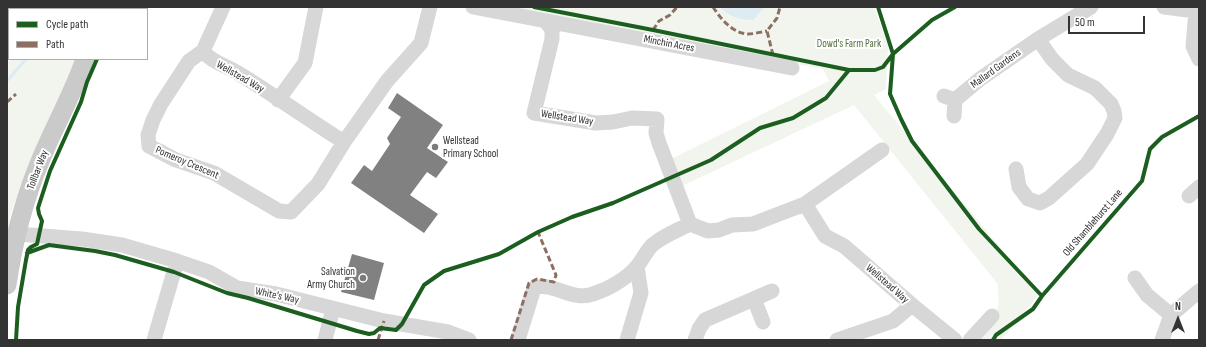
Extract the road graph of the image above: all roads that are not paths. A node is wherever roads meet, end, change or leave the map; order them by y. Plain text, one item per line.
1 (223, 7) edge
2 (316, 7) edge
3 (473, 7) edge
4 (1091, 7) edge
5 (1164, 7) edge
6 (426, 8) edge
7 (1197, 11) edge
8 (546, 22) junction
9 (1038, 39) junction
10 (203, 50) junction
11 (1199, 59) edge
12 (85, 60) edge
13 (792, 68) dead end
14 (278, 100) junction
15 (954, 116) dead end
16 (344, 142) junction
17 (882, 150) dead end
18 (1016, 169) dead end
19 (806, 204) junction
20 (690, 224) junction
21 (17, 234) junction
22 (177, 261) junction
23 (637, 267) junction
24 (1135, 278) dead end
25 (7, 286) edge
26 (772, 291) dead end
27 (1199, 291) edge
28 (754, 299) junction
29 (912, 305) junction
30 (333, 309) junction
31 (1171, 315) junction
32 (992, 316) dead end
33 (763, 322) dead end
34 (420, 334) edge
35 (154, 340) edge
36 (325, 340) edge
37 (469, 340) edge
38 (518, 340) edge
39 (627, 340) edge
40 (695, 340) edge
41 (838, 340) edge
42 (955, 340) edge
43 (970, 340) edge
44 (1162, 340) edge

1 - 10 street
2 - 14 street
3 - 8 street
4 - 9 street, Mallard Gardens
5 - 7 street
6 - 16 street
7 - 11 street
8 - 13 street, Minchin Acres
8 - 20 street, Wellstead Way
9 - 15 street, Mallard Gardens
9 - 18 street
10 - 14 street, Wellstead Way
10 - 16 street, Pomeroy Crescent
12 - 21 main road, Tollbar Way
14 - 16 street, Wellstead Way
17 - 19 street
19 - 20 street
19 - 29 street, Wellstead Way
20 - 23 street
21 - 22 street, White's Way
21 - 25 main road, Tollbar Way
22 - 30 street, White's Way
22 - 35 street
23 - 38 street
23 - 39 street
24 - 31 street
26 - 28 street
27 - 31 street
28 - 33 street
28 - 40 street
29 - 41 street, Wellstead Way
29 - 42 street
30 - 34 street, White's Way
30 - 36 street
31 - 44 street
32 - 43 street
34 - 37 street, White's Way

